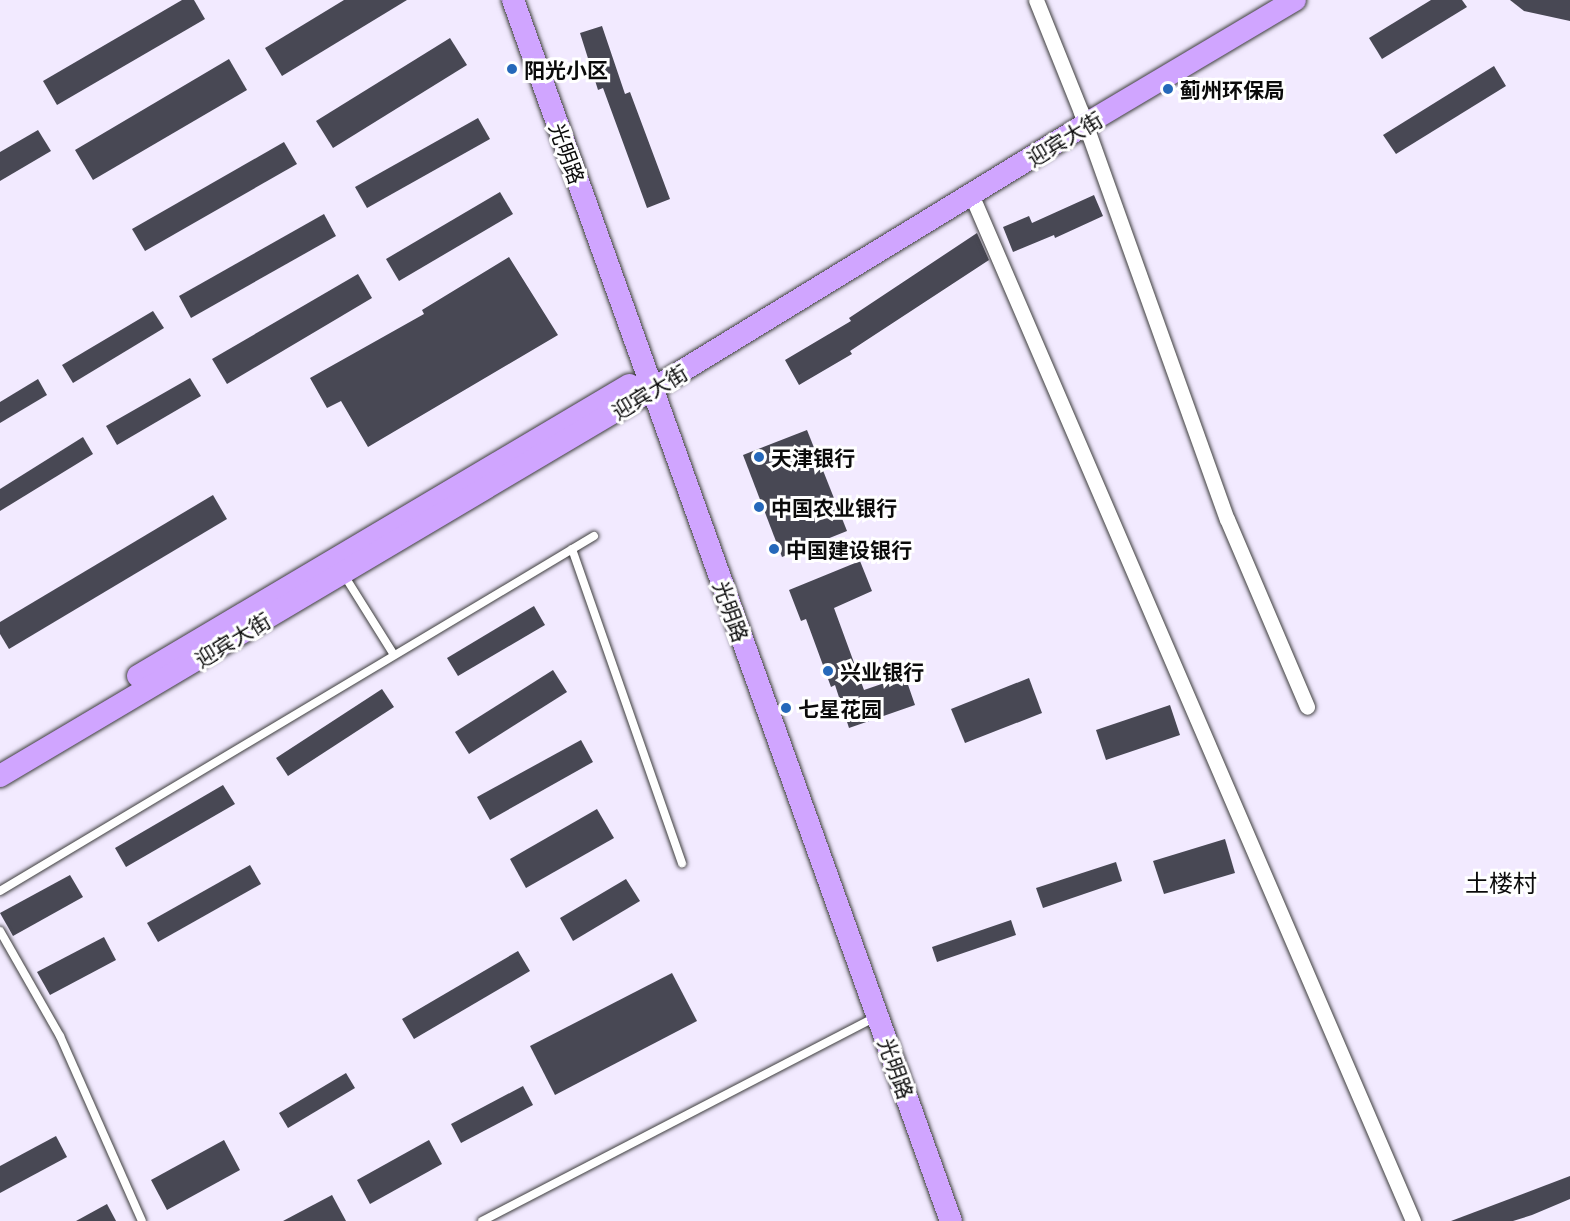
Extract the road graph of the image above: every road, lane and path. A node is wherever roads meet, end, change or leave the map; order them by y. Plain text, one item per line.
1 (498, 0) edge
2 (513, 0) edge
3 (1036, 0) edge
4 (1267, 0) edge
5 (1295, 0) edge
6 (1084, 118) junction
7 (971, 194) junction
8 (644, 386) junction
9 (594, 536) dead end
10 (572, 549) junction
11 (343, 573) junction
12 (394, 655) junction
13 (1307, 707) dead end
14 (0, 758) edge
15 (0, 776) edge
16 (682, 863) dead end
17 (0, 891) edge
18 (0, 931) edge
19 (871, 1019) junction
20 (142, 1221) edge
21 (482, 1221) edge
22 (935, 1221) edge
23 (951, 1221) edge
24 (1413, 1221) edge

1 - 8 main road, 光明路
2 - 8 main road, 光明路
3 - 6 street
4 - 6 main road, 迎宾大街
5 - 6 main road, 迎宾大街
6 - 7 main road, 迎宾大街
6 - 8 main road, 迎宾大街
6 - 13 street
7 - 8 main road, 迎宾大街
7 - 24 street
8 - 11 main road, 迎宾大街
8 - 14 main road, 迎宾大街
8 - 19 main road, 光明路
9 - 10 lane
10 - 12 lane
10 - 16 lane
11 - 12 lane
11 - 15 main road, 迎宾大街
12 - 17 lane
18 - 20 lane
19 - 21 lane
19 - 22 main road, 光明路
19 - 23 main road, 光明路

